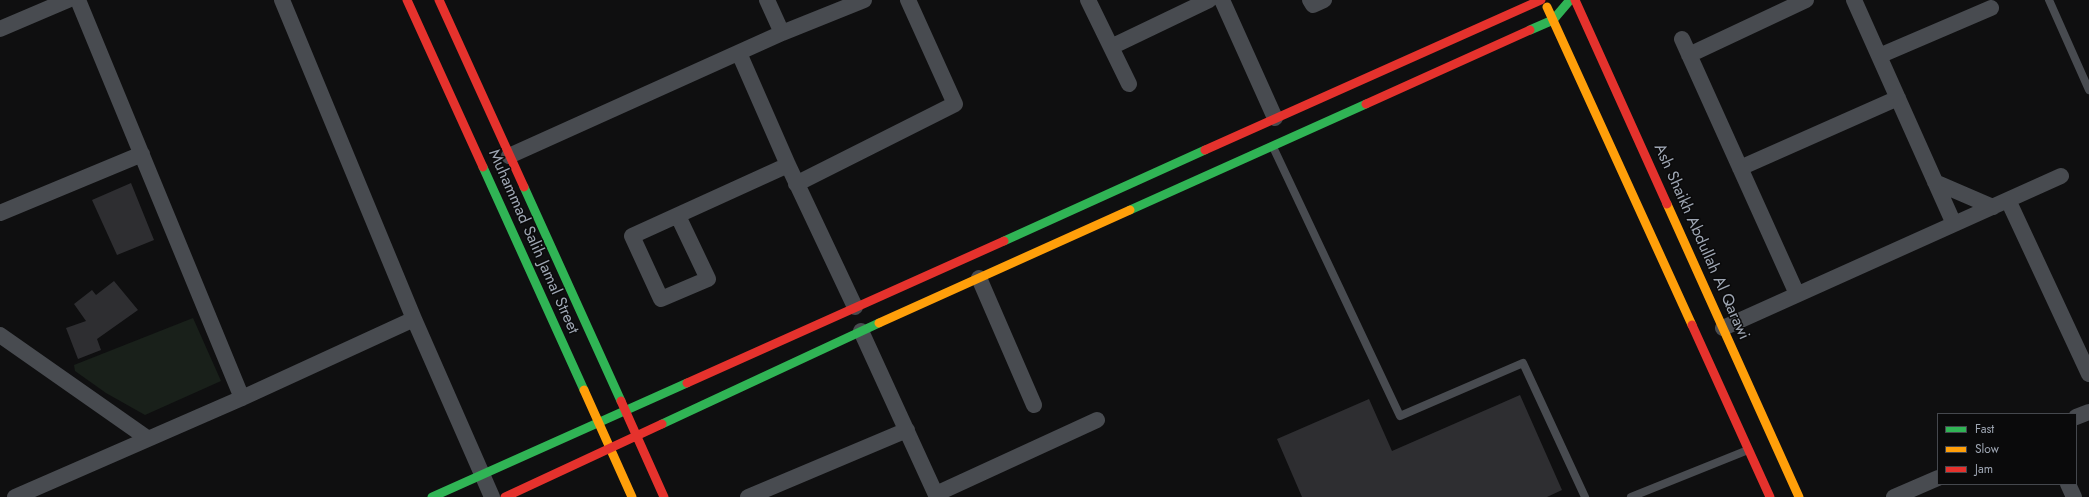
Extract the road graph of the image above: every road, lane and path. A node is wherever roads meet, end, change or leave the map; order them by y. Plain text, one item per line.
1 (68, 0) edge
2 (78, 0) edge
3 (282, 0) edge
4 (406, 0) edge
5 (439, 0) edge
6 (767, 0) edge
7 (864, 0) edge
8 (908, 0) edge
9 (1088, 0) edge
10 (1209, 0) edge
11 (1222, 0) edge
12 (1310, 0) edge
13 (1324, 0) edge
14 (1541, 0) edge
15 (1544, 0) edge
16 (1570, 0) edge
17 (1575, 0) edge
18 (1806, 0) edge
19 (1854, 0) edge
20 (2049, 0) edge
21 (1991, 8) dead end
22 (1553, 20) junction
23 (0, 29) edge
24 (782, 33) junction
25 (1682, 39) dead end
26 (1110, 46) junction
27 (739, 53) junction
28 (1689, 55) junction
29 (1879, 56) junction
30 (1129, 84) dead end
31 (2089, 90) edge
32 (1898, 98) junction
33 (1274, 118) junction
34 (1273, 146) junction
35 (142, 154) junction
36 (509, 156) junction
37 (788, 165) junction
38 (1740, 168) junction
39 (2061, 176) dead end
40 (1935, 182) junction
41 (796, 184) junction
42 (2008, 200) junction
43 (1993, 206) junction
44 (0, 213) edge
45 (678, 216) junction
46 (1954, 224) junction
47 (979, 278) junction
48 (1797, 294) junction
49 (855, 307) junction
50 (414, 319) junction
51 (1723, 328) junction
52 (861, 331) junction
53 (0, 335) edge
54 (2089, 374) edge
55 (242, 398) junction
56 (1034, 405) dead end
57 (625, 410) junction
58 (2089, 412) edge
59 (2077, 417) edge
60 (1097, 420) dead end
61 (598, 422) junction
62 (907, 430) junction
63 (636, 435) junction
64 (147, 438) junction
65 (609, 448) junction
66 (1748, 449) junction
67 (481, 475) junction
68 (1937, 478) edge
69 (2068, 485) edge
70 (936, 496) edge
71 (15, 497) edge
72 (432, 497) edge
73 (492, 497) edge
74 (505, 497) edge
75 (632, 497) edge
76 (664, 497) edge
77 (748, 497) edge
78 (1585, 497) edge
79 (1631, 497) edge
80 (1770, 497) edge
81 (1799, 497) edge
82 (1894, 497) edge
83 (2074, 497) edge

1 - 23 street
2 - 35 street
3 - 50 street
4 - 61 street, Muhammad Salih Jamal Street
5 - 36 street, Muhammad Salih Jamal Street
6 - 24 street
7 - 24 street
8 - 41 street
9 - 26 street
10 - 26 street
11 - 33 street
12 - 13 street
14 - 33 street
15 - 22 street
16 - 22 street
17 - 51 street, Ash Shaikh Abdullah Al Qarawi
18 - 28 street
19 - 29 street
20 - 31 lane
21 - 29 street
22 - 34 street
22 - 66 street
24 - 27 street
25 - 28 street
26 - 30 street
27 - 36 street
27 - 37 street
28 - 38 street
29 - 32 street
32 - 38 street
32 - 40 street
33 - 49 street
34 - 47 street
34 - 78 lane
35 - 44 street
35 - 55 street
36 - 57 street, Muhammad Salih Jamal Street
37 - 41 street
37 - 45 street
38 - 48 street
39 - 42 street
40 - 43 street
40 - 46 street
41 - 49 street
42 - 43 street
42 - 54 street
43 - 46 street
45 - 45 street
46 - 48 street
47 - 52 street
47 - 56 street
48 - 51 street
49 - 57 street
50 - 55 street
50 - 67 street
51 - 81 street, Ash Shaikh Abdullah Al Qarawi
52 - 62 street
52 - 63 street
53 - 64 street
55 - 64 street
57 - 61 street
57 - 63 street, Muhammad Salih Jamal Street
58 - 59 street
60 - 70 street
61 - 65 street, Muhammad Salih Jamal Street
61 - 67 street
62 - 70 street
62 - 77 street
63 - 65 street
63 - 76 street, Muhammad Salih Jamal Street
64 - 71 street
65 - 74 street
65 - 75 street, Muhammad Salih Jamal Street
66 - 79 lane
66 - 80 street
67 - 72 street
67 - 73 street
68 - 82 street
69 - 83 street

